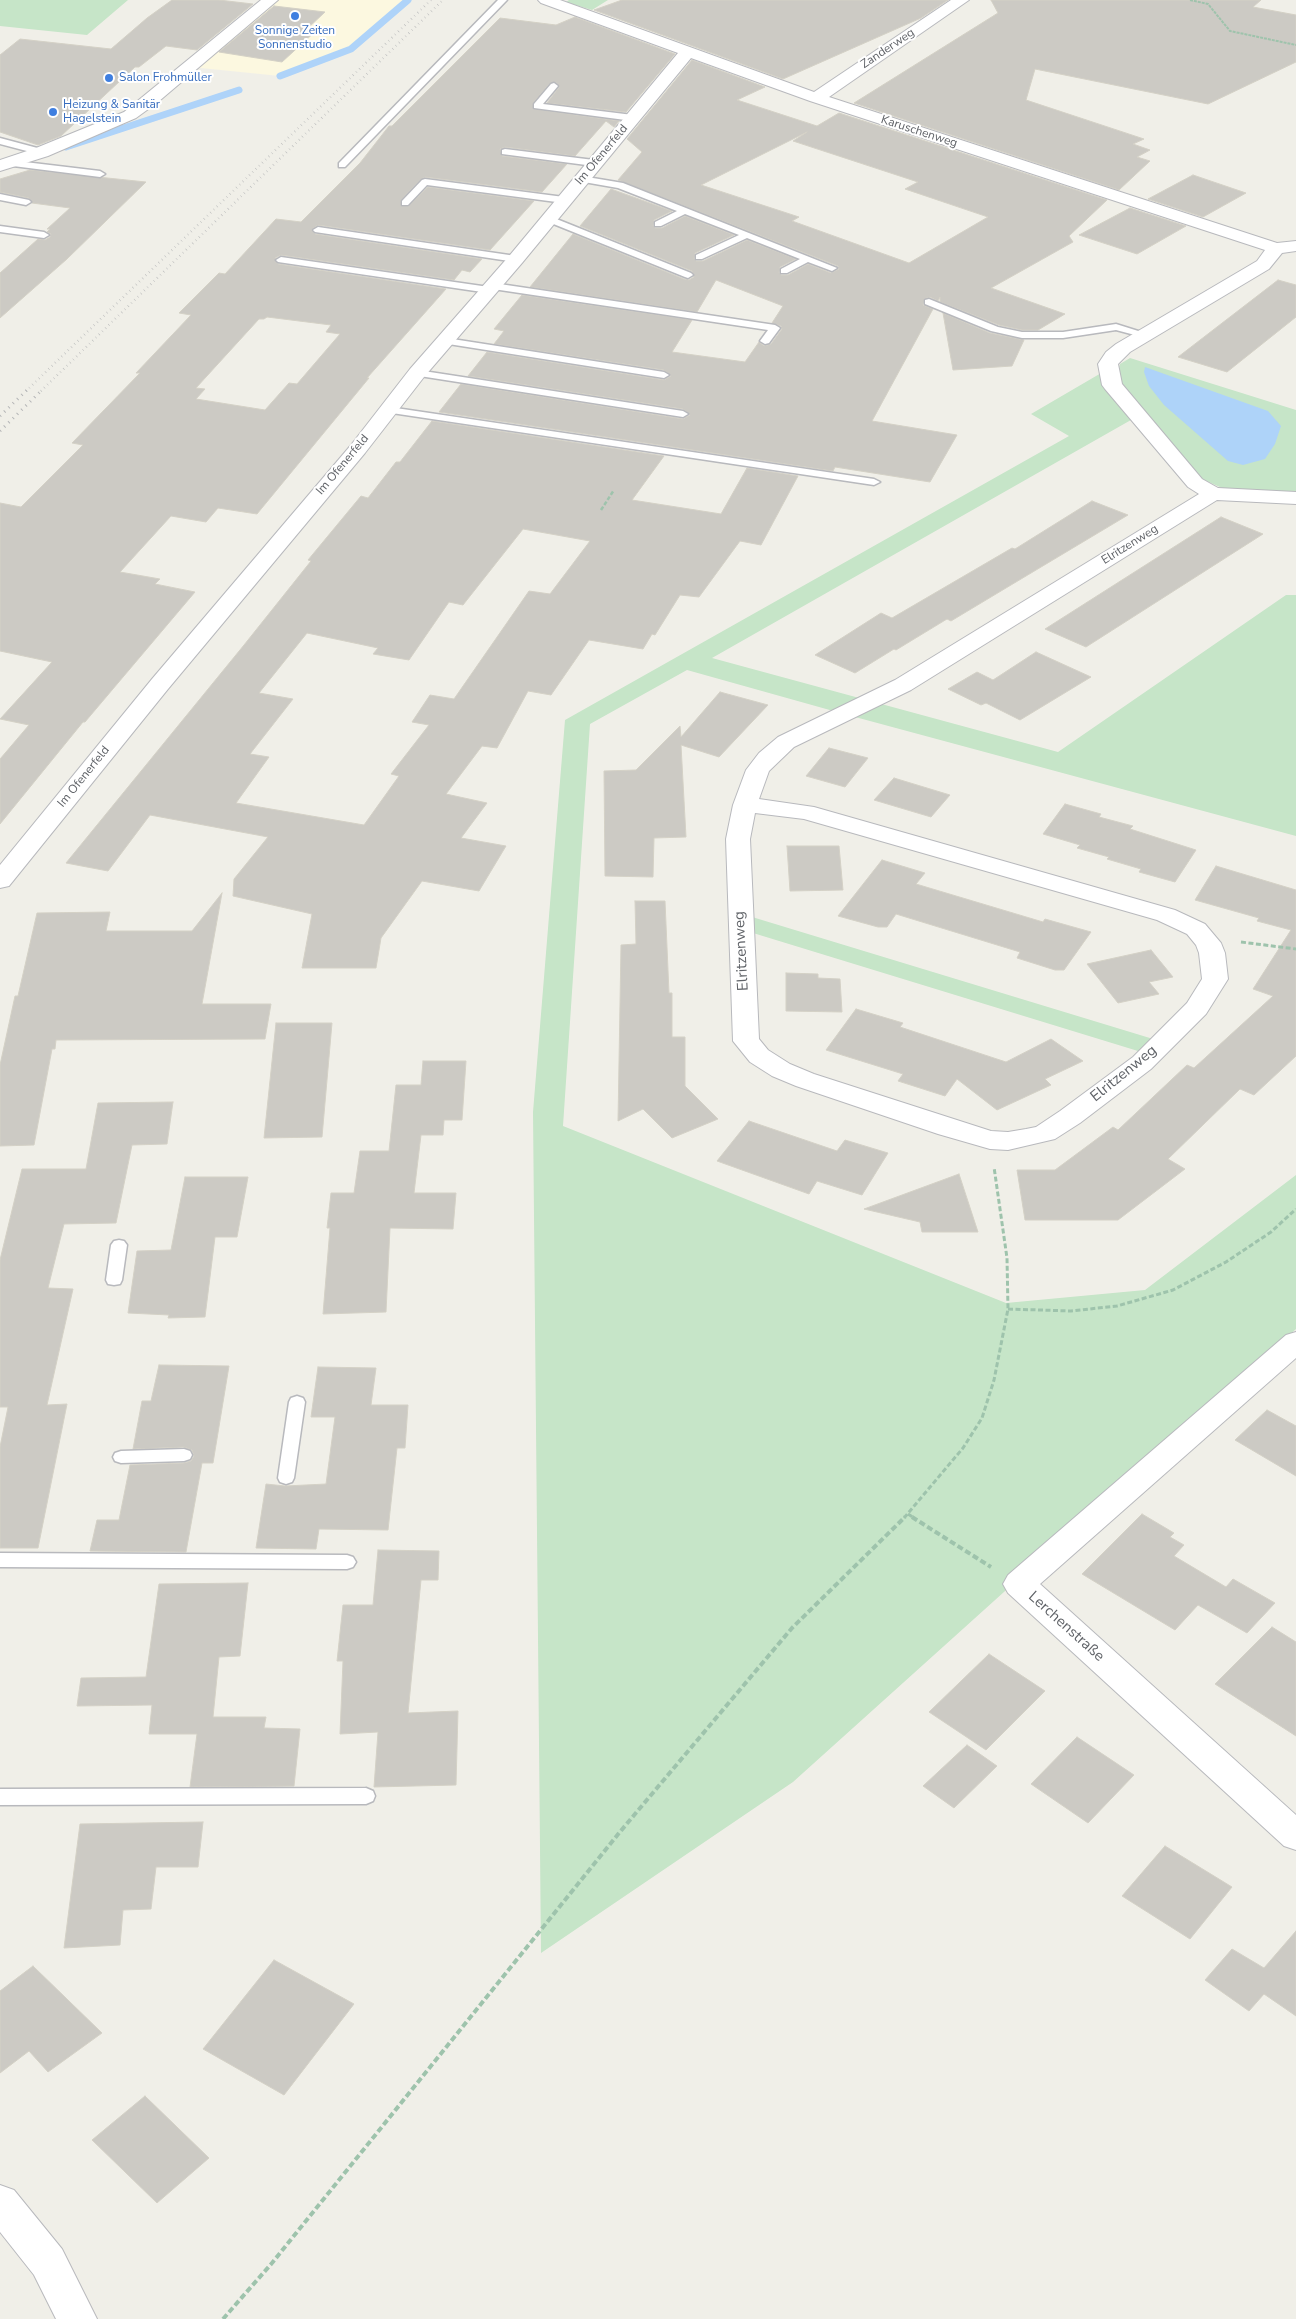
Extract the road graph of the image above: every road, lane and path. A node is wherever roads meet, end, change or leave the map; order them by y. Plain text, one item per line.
1 (270, 0) edge
2 (503, 0) edge
3 (961, 0) edge
4 (1190, 0) edge
5 (552, 1) edge
6 (1296, 45) edge
7 (688, 52) junction
8 (554, 86) dead end
9 (816, 98) junction
10 (633, 118) junction
11 (0, 140) edge
12 (42, 152) junction
13 (505, 152) dead end
14 (594, 163) junction
15 (4, 164) edge
16 (342, 165) dead end
17 (100, 174) dead end
18 (581, 179) junction
19 (0, 198) edge
20 (564, 200) junction
21 (26, 202) dead end
22 (405, 203) dead end
23 (686, 210) junction
24 (549, 219) junction
25 (658, 224) dead end
26 (0, 229) edge
27 (318, 230) dead end
28 (44, 235) dead end
29 (746, 235) junction
30 (1286, 247) edge
31 (699, 257) dead end
32 (516, 259) junction
33 (807, 259) junction
34 (281, 260) dead end
35 (832, 268) dead end
36 (784, 271) dead end
37 (688, 275) dead end
38 (491, 288) junction
39 (929, 302) dead end
40 (1146, 335) junction
41 (446, 341) junction
42 (766, 341) dead end
43 (417, 373) junction
44 (664, 375) dead end
45 (389, 410) junction
46 (683, 414) dead end
47 (874, 482) dead end
48 (614, 490) dead end
49 (1213, 494) junction
50 (1296, 498) edge
51 (601, 510) dead end
52 (745, 805) junction
53 (0, 881) edge
54 (1208, 943) junction
55 (1296, 949) edge
56 (990, 1140) junction
57 (1296, 1209) edge
58 (119, 1245) dead end
59 (114, 1280) dead end
60 (1008, 1309) junction
61 (1296, 1342) edge
62 (297, 1402) dead end
63 (184, 1455) dead end
64 (121, 1457) dead end
65 (286, 1478) dead end
66 (908, 1514) junction
67 (0, 1560) edge
68 (347, 1562) dead end
69 (1019, 1584) junction
70 (366, 1796) dead end
71 (0, 1797) edge
72 (1296, 1836) edge
73 (0, 2204) edge
74 (77, 2319) edge
75 (223, 2319) edge

1 - 12 street
2 - 16 lane
3 - 9 street, Zanderweg
4 - 6 path
5 - 7 street, Karuschenweg
7 - 9 street, Karuschenweg
7 - 10 street, Im Ofenerfeld
8 - 10 lane
9 - 30 street, Karuschenweg
10 - 14 street, Im Ofenerfeld
11 - 12 lane
12 - 15 street
13 - 14 lane
14 - 18 street, Im Ofenerfeld
15 - 17 lane
18 - 20 street, Im Ofenerfeld
18 - 23 lane
19 - 21 lane
20 - 22 lane
20 - 24 street, Im Ofenerfeld
23 - 25 lane
23 - 29 lane
24 - 32 street, Im Ofenerfeld
24 - 37 lane
26 - 28 lane
27 - 32 lane
29 - 31 lane
29 - 33 lane
30 - 40 street
32 - 38 street, Im Ofenerfeld
33 - 35 lane
33 - 36 lane
34 - 38 lane
38 - 41 street, Im Ofenerfeld
38 - 42 lane
39 - 40 lane
40 - 49 street
41 - 43 street, Im Ofenerfeld
41 - 44 lane
43 - 45 street, Im Ofenerfeld
43 - 46 lane
45 - 47 lane
45 - 53 street, Im Ofenerfeld
48 - 51 path
49 - 50 street
49 - 52 street, Elritzenweg
52 - 54 street
52 - 56 street, Elritzenweg
54 - 55 path
54 - 56 street, Elritzenweg
56 - 60 path
57 - 60 path
58 - 59 lane
60 - 66 path
61 - 69 street, Lerchenstraße
62 - 65 lane
63 - 64 lane
66 - 69 path
66 - 75 path
67 - 68 lane
69 - 72 street, Lerchenstraße
70 - 71 lane
73 - 74 street

